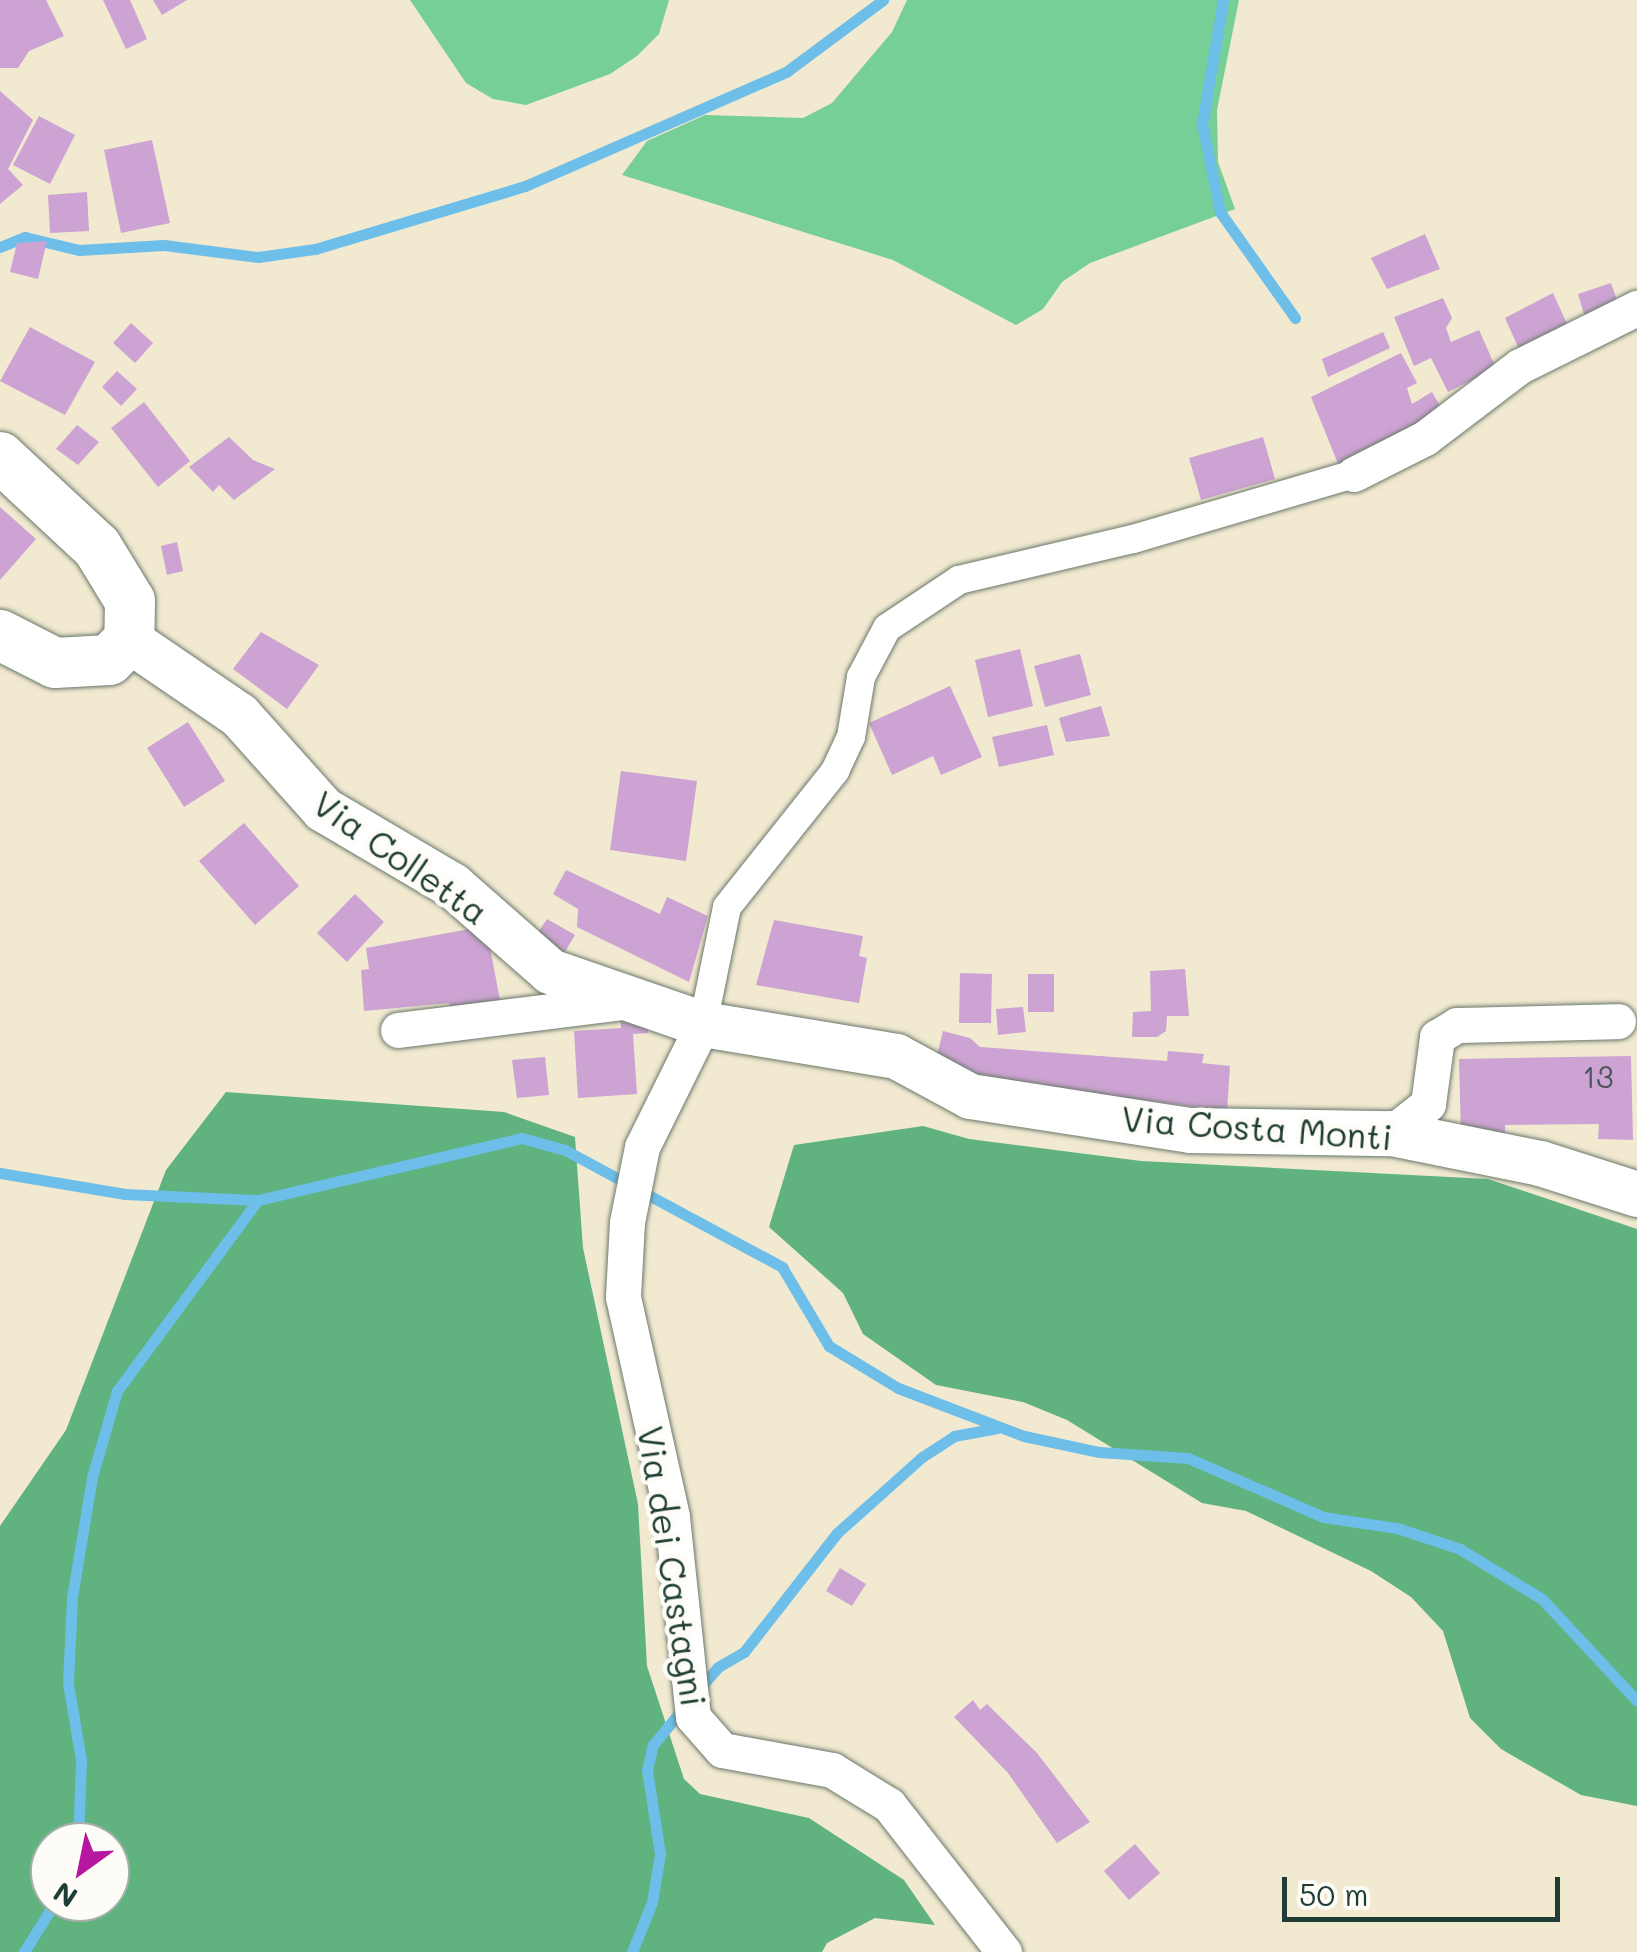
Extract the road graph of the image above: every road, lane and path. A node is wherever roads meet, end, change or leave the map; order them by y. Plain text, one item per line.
1 (1637, 308) edge
2 (0, 457) edge
3 (1354, 474) joint
4 (0, 636) edge
5 (129, 640) junction
6 (635, 1001) junction
7 (1618, 1021) dead end
8 (704, 1024) junction
9 (398, 1030) dead end
10 (1391, 1134) junction
11 (1637, 1194) edge
12 (1004, 1952) edge

1 - 3 street
2 - 5 main road
3 - 8 street
4 - 5 main road
5 - 6 street, Via Colletta
6 - 8 street, Via Colletta
6 - 9 street
7 - 10 street
8 - 10 street, Via Costa Monti
8 - 12 street, Via dei Castagni
10 - 11 street, Via Costa Monti

